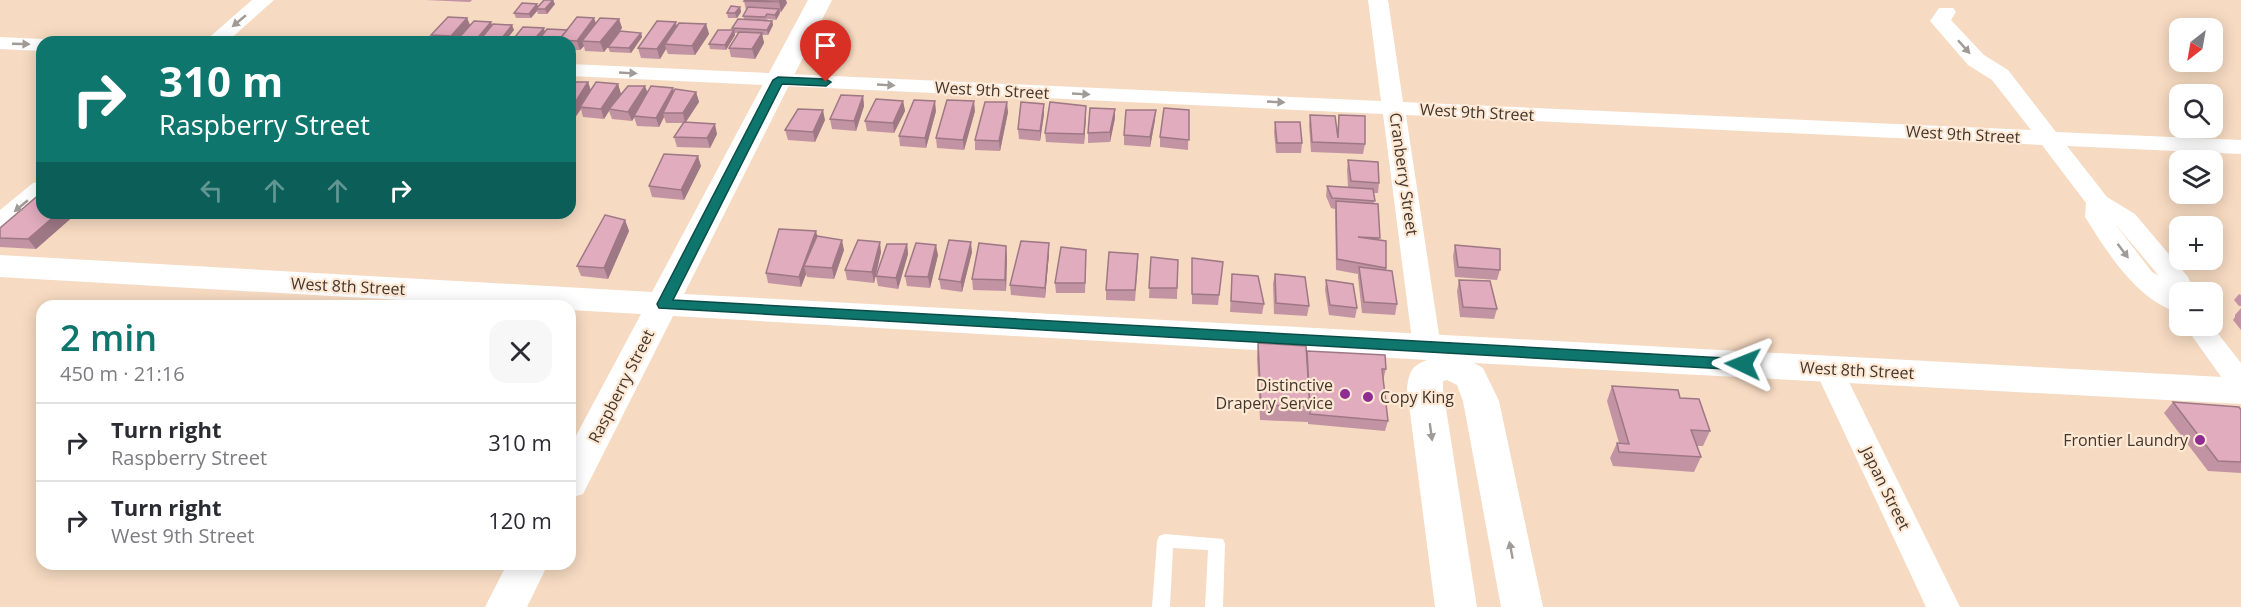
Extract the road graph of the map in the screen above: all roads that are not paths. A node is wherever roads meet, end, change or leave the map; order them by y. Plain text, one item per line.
1 (264, 0) edge
2 (820, 0) edge
3 (1378, 0) edge
4 (1941, 6) edge
5 (221, 36) edge
6 (0, 43) edge
7 (36, 45) edge
8 (576, 70) edge
9 (778, 80) junction
10 (1394, 108) junction
11 (2047, 138) junction
12 (2241, 147) edge
13 (36, 193) edge
14 (2098, 202) junction
15 (0, 223) edge
16 (0, 266) edge
17 (2177, 282) edge
18 (2169, 296) edge
19 (664, 304) junction
20 (2205, 336) edge
21 (1441, 354) junction
22 (1828, 368) junction
23 (2241, 384) edge
24 (2241, 391) edge
25 (576, 472) edge
26 (525, 570) edge
27 (506, 607) edge
28 (1161, 607) edge
29 (1214, 607) edge
30 (1456, 607) edge
31 (1522, 607) edge
32 (1943, 607) edge

1 -> 5 street
2 - 9 street, Raspberry Street
3 - 10 street, Cranberry Street
4 - 11 street
6 -> 7 street
8 -> 9 street, West 9th Street
9 -> 10 street, West 9th Street
9 - 19 street, Raspberry Street
10 - 11 street, West 9th Street
10 - 21 street, Cranberry Street
11 - 12 street, West 9th Street
11 - 14 street
13 -> 15 street
14 - 17 street
14 -> 18 street
16 - 19 street, West 8th Street
19 - 21 street, West 8th Street
19 - 25 street, Raspberry Street
20 - 23 street
21 - 22 street, West 8th Street
21 -> 30 street
31 -> 21 street
22 - 24 street, West 8th Street
22 - 32 street, Japan Street
26 - 27 street
28 - 29 lane

